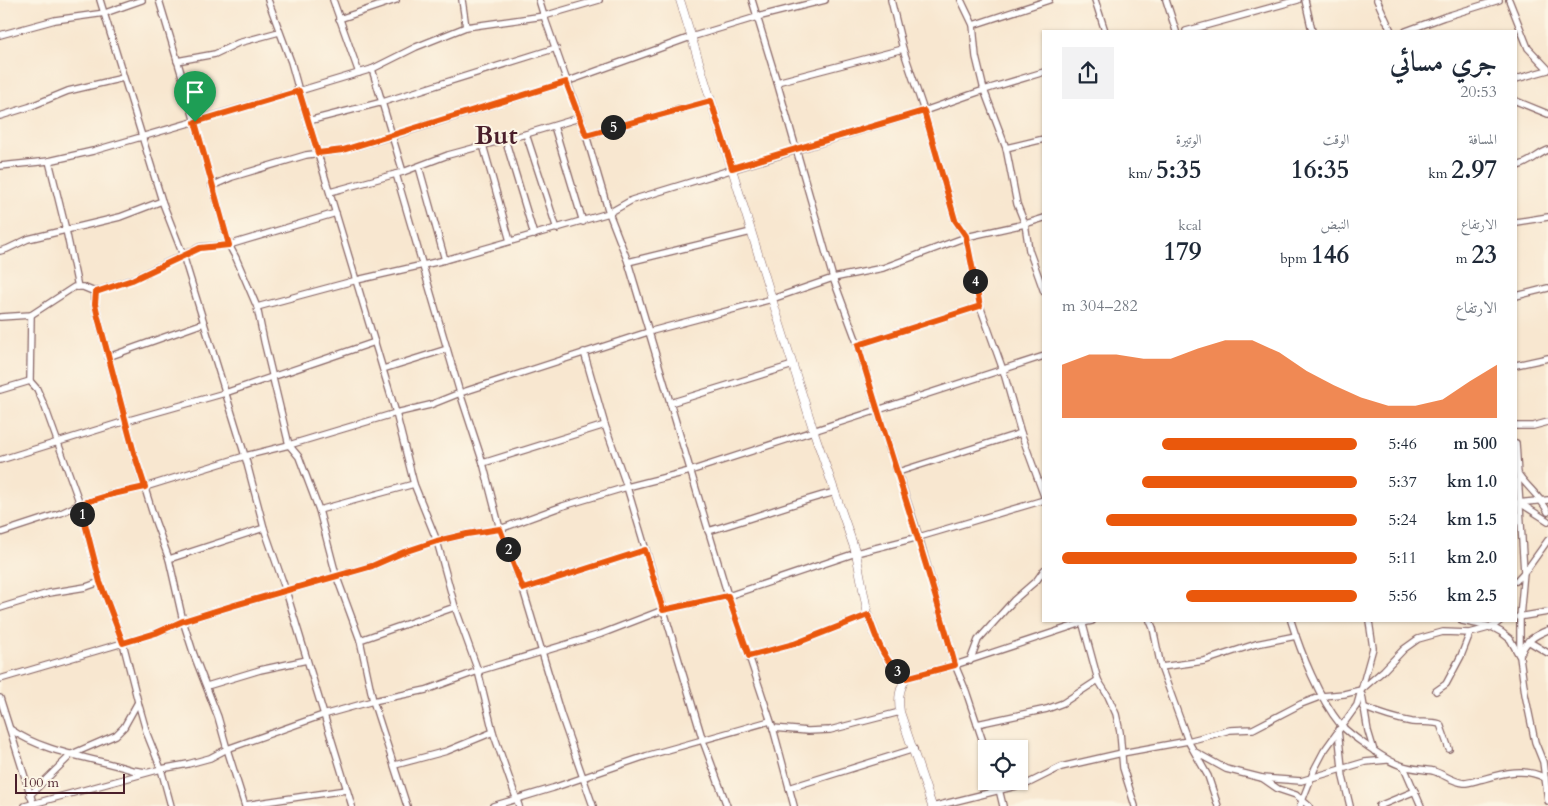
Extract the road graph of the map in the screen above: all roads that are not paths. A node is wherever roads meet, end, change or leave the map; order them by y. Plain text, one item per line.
1 (100, 0) edge
2 (142, 0) edge
3 (159, 0) edge
4 (268, 0) edge
5 (333, 0) edge
6 (396, 0) edge
7 (462, 0) edge
8 (539, 0) edge
9 (599, 0) edge
10 (680, 0) edge
11 (752, 0) edge
12 (825, 0) edge
13 (891, 0) edge
14 (961, 0) edge
15 (1049, 0) edge
16 (1095, 0) edge
17 (1166, 0) edge
18 (1298, 0) edge
19 (1305, 0) edge
20 (1377, 0) edge
21 (1500, 0) edge
22 (1509, 0) edge
23 (104, 13) junction
24 (544, 16) junction
25 (757, 18) junction
26 (339, 19) junction
27 (973, 25) junction
28 (466, 27) junction
29 (1105, 30) edge
30 (1176, 30) edge
31 (1190, 30) edge
32 (1312, 30) edge
33 (1391, 30) edge
34 (1409, 30) edge
35 (279, 32) junction
36 (0, 35) edge
37 (691, 37) junction
38 (556, 48) junction
39 (903, 49) junction
40 (177, 61) junction
41 (372, 69) junction
42 (1548, 70) edge
43 (359, 73) junction
44 (1042, 73) edge
45 (123, 78) junction
46 (1517, 79) edge
47 (566, 82) junction
48 (778, 82) junction
49 (984, 90) junction
50 (299, 91) junction
51 (1517, 100) edge
52 (711, 101) junction
53 (383, 102) junction
54 (924, 111) junction
55 (1548, 114) edge
56 (0, 116) edge
57 (579, 118) junction
58 (308, 121) junction
59 (195, 122) junction
60 (554, 126) junction
61 (526, 134) junction
62 (586, 135) junction
63 (392, 136) junction
64 (142, 137) junction
65 (1042, 139) edge
66 (505, 140) junction
67 (483, 145) junction
68 (1006, 148) junction
69 (796, 149) junction
70 (1548, 150) edge
71 (318, 153) junction
72 (49, 161) junction
73 (0, 166) edge
74 (1517, 166) edge
75 (419, 167) junction
76 (732, 168) junction
77 (403, 172) junction
78 (396, 174) junction
79 (212, 186) junction
80 (330, 192) junction
81 (162, 201) junction
82 (336, 213) junction
83 (610, 214) junction
84 (1548, 217) edge
85 (1042, 219) edge
86 (583, 222) junction
87 (1517, 222) edge
88 (1024, 224) junction
89 (557, 229) junction
90 (66, 230) junction
91 (751, 232) junction
92 (534, 235) junction
93 (966, 236) junction
94 (510, 242) junction
95 (229, 245) junction
96 (0, 251) edge
97 (183, 255) junction
98 (445, 260) junction
99 (628, 262) junction
100 (423, 266) junction
101 (833, 278) junction
102 (358, 280) junction
103 (1042, 286) edge
104 (78, 287) junction
105 (1548, 288) edge
106 (96, 292) junction
107 (1517, 296) edge
108 (772, 299) junction
109 (980, 306) junction
110 (257, 307) junction
111 (31, 315) junction
112 (0, 317) edge
113 (204, 324) junction
114 (648, 332) junction
115 (374, 342) junction
116 (858, 345) junction
117 (447, 348) junction
118 (584, 352) junction
119 (108, 357) junction
120 (1042, 357) edge
121 (1548, 358) edge
122 (793, 365) junction
123 (1517, 366) edge
124 (383, 369) junction
125 (1002, 370) junction
126 (272, 375) junction
127 (30, 381) junction
128 (0, 390) edge
129 (225, 392) junction
130 (460, 392) junction
131 (670, 403) junction
132 (877, 410) junction
133 (396, 413) junction
134 (126, 421) junction
135 (1548, 422) edge
136 (605, 425) junction
137 (1517, 426) edge
138 (814, 432) junction
139 (1021, 433) junction
140 (58, 442) junction
141 (288, 445) junction
142 (245, 456) junction
143 (1517, 458) edge
144 (0, 460) edge
145 (483, 462) junction
146 (690, 471) junction
147 (898, 472) junction
148 (1518, 474) junction
149 (414, 484) junction
150 (627, 486) junction
151 (145, 487) junction
152 (835, 492) junction
153 (1042, 492) edge
154 (1042, 499) edge
155 (1545, 500) edge
156 (1518, 503) edge
157 (80, 504) junction
158 (319, 510) junction
159 (1548, 512) edge
160 (1548, 521) edge
161 (264, 528) junction
162 (500, 529) junction
163 (708, 531) junction
164 (0, 533) edge
165 (918, 536) junction
166 (1548, 540) edge
167 (437, 541) junction
168 (645, 550) junction
169 (856, 553) junction
170 (169, 559) junction
171 (1524, 572) junction
172 (1042, 573) edge
173 (336, 575) junction
174 (1517, 579) edge
175 (100, 582) junction
176 (523, 589) junction
177 (286, 591) junction
178 (728, 596) junction
179 (0, 608) edge
180 (455, 608) junction
181 (663, 610) junction
182 (1548, 612) edge
183 (868, 615) junction
184 (1518, 617) edge
185 (183, 621) junction
186 (1082, 622) edge
187 (1150, 622) edge
188 (1292, 622) edge
189 (1368, 622) edge
190 (1476, 622) edge
191 (1499, 622) edge
192 (1492, 627) junction
193 (1548, 630) edge
194 (1470, 633) junction
195 (1296, 636) junction
196 (360, 640) junction
197 (1528, 641) junction
198 (123, 643) junction
199 (542, 652) junction
200 (1548, 653) edge
201 (749, 656) junction
202 (1520, 657) junction
203 (307, 660) junction
204 (970, 660) junction
205 (955, 665) junction
206 (1161, 667) junction
207 (478, 671) junction
208 (906, 678) junction
209 (0, 679) edge
210 (1098, 680) junction
211 (207, 686) junction
212 (1361, 690) junction
213 (1436, 691) dead end
214 (1322, 696) junction
215 (0, 698) edge
216 (373, 700) junction
217 (138, 702) junction
218 (1363, 707) junction
219 (900, 712) junction
220 (323, 715) junction
221 (770, 721) junction
222 (977, 724) junction
223 (773, 728) junction
224 (1340, 728) junction
225 (10, 730) junction
226 (494, 732) junction
227 (982, 740) edge
228 (703, 741) junction
229 (1188, 741) junction
230 (226, 749) junction
231 (914, 749) junction
232 (1448, 749) dead end
233 (1374, 751) junction
234 (1194, 752) junction
235 (1122, 753) junction
236 (72, 754) junction
237 (1388, 760) junction
238 (1546, 761) edge
239 (395, 765) junction
240 (1404, 767) junction
241 (1342, 768) junction
242 (161, 769) junction
243 (150, 773) junction
244 (582, 777) junction
245 (1262, 778) junction
246 (1545, 778) junction
247 (1311, 779) junction
248 (1028, 783) edge
249 (788, 788) junction
250 (346, 790) junction
251 (996, 790) edge
252 (1000, 790) edge
253 (1415, 791) junction
254 (30, 795) junction
255 (517, 798) junction
256 (1548, 801) edge
257 (1301, 803) edge
258 (33, 805) edge
259 (25, 806) edge
260 (171, 806) edge
261 (245, 806) edge
262 (352, 806) edge
263 (407, 806) edge
264 (493, 806) edge
265 (519, 806) edge
266 (593, 806) edge
267 (725, 806) edge
268 (794, 806) edge
269 (932, 806) edge
270 (936, 806) edge
271 (1003, 806) edge
272 (1135, 806) edge
273 (1218, 806) edge
274 (1309, 806) edge
275 (1350, 806) edge
276 (1378, 806) edge
277 (1421, 806) edge

1 - 23 street
2 - 23 street
3 - 40 street
4 - 35 street
5 - 26 street
6 - 26 street
7 - 28 street
8 - 24 street
9 - 24 street
10 - 37 street
11 - 25 street
12 - 25 street
13 - 39 street
14 - 27 street
15 - 27 street
16 - 29 street
17 - 30 street
18 - 31 street
19 - 32 street
20 - 33 street
21 - 34 street
22 - 42 street
23 - 36 street
23 - 45 street
24 - 28 street
24 - 38 street
25 - 37 street
25 - 48 street
26 - 43 street
27 - 49 street
28 - 41 street
35 - 40 street
35 - 50 street
37 - 47 street
37 - 52 street
38 - 47 street
38 - 53 street
39 - 48 street
39 - 54 street
40 - 59 street
41 - 43 street
41 - 53 street
42 - 46 street
43 - 50 street
44 - 49 street
45 - 56 street
45 - 64 street
47 - 57 street
47 - 63 street
48 - 69 street
49 - 54 street
49 - 68 street
50 - 58 street
50 - 59 street
51 - 55 street
52 - 62 street
52 - 76 street
53 - 58 street
53 - 63 street
54 - 69 street
54 - 93 street
57 - 60 street
57 - 62 street
58 - 71 street
59 - 64 street
59 - 79 street
60 - 61 street
60 - 86 street
61 - 66 street
61 - 89 street
62 - 83 street
63 - 71 street
63 - 77 street
64 - 72 street
64 - 81 street
65 - 68 street
66 - 67 street
66 - 92 street
67 - 75 street
67 - 94 street
68 - 88 street
69 - 76 street
69 - 101 street
70 - 74 street
71 - 79 street
71 - 80 street
72 - 73 street
72 - 90 street
75 - 77 street
75 - 98 street
76 - 83 street
76 - 91 street
77 - 78 street
78 - 80 street
78 - 100 street
79 - 95 street
80 - 82 street
81 - 90 street
81 - 97 street
82 - 95 street
82 - 102 street
83 - 86 street
83 - 99 street
84 - 87 street
85 - 88 street
86 - 89 street
88 - 93 street
88 - 103 street
89 - 92 street
90 - 96 street
90 - 104 street
91 - 99 street
91 - 108 street
92 - 94 street
93 - 101 street
93 - 109 street
94 - 98 street
95 - 97 street
95 - 110 street
97 - 106 street
97 - 113 street
98 - 100 street
99 - 114 street
100 - 102 street
100 - 117 street
101 - 108 street
101 - 116 street
102 - 110 street
102 - 115 street
104 - 106 street
104 - 111 street
105 - 107 street
106 - 119 street
108 - 114 street
108 - 122 street
109 - 116 street
109 - 125 street
110 - 126 street
111 - 112 street
111 - 127 street
113 - 119 street
113 - 129 street
114 - 118 street
114 - 131 street
115 - 124 street
115 - 126 street
116 - 132 street
117 - 124 street
117 - 130 street
118 - 130 street
118 - 136 street
119 - 134 street
120 - 125 street
121 - 123 street
122 - 131 street
122 - 138 street
124 - 133 street
125 - 132 street
125 - 139 street
126 - 129 street
126 - 141 street
127 - 128 street
127 - 140 street
129 - 134 street
129 - 142 street
130 - 133 street
130 - 145 street
131 - 146 street
132 - 138 street
132 - 147 street
133 - 141 street
133 - 149 street
134 - 140 street
134 - 151 street
135 - 137 street
136 - 145 street
136 - 150 street
138 - 146 street
138 - 152 street
139 - 147 street
139 - 153 street
140 - 144 street
140 - 157 street
141 - 142 street
141 - 158 street
142 - 151 street
142 - 161 street
143 - 148 street
145 - 162 street
146 - 150 street
146 - 163 street
147 - 165 street
148 - 155 street
148 - 156 street
149 - 158 street
149 - 167 street
150 - 162 street
150 - 168 street
151 - 157 street
151 - 170 street
152 - 163 street
152 - 169 street
154 - 165 street
155 - 156 street
155 - 159 street
156 - 160 street
156 - 171 street
157 - 164 street
157 - 175 street
158 - 173 street
161 - 170 street
161 - 177 street
162 - 167 street
162 - 176 street
163 - 178 street
165 - 169 street
165 - 205 street
166 - 171 street
167 - 173 street
167 - 180 street
168 - 176 street
168 - 181 street
169 - 178 street
169 - 183 street
170 - 185 street
171 - 174 street
171 - 184 street
172 - 204 street
173 - 177 street
173 - 196 street
175 - 179 street
175 - 198 street
176 - 199 street
177 - 185 street
177 - 203 street
178 - 181 street
178 - 201 street
180 - 196 street
180 - 207 street
181 - 199 street
181 - 228 street
182 - 184 street
183 - 201 street
183 - 208 street
184 - 202 street
185 - 198 street
185 - 211 street
186 - 204 street
186 - 210 street
187 - 206 street
188 - 195 street
189 - 212 street
190 - 192 street
191 - 192 street
192 - 194 street
192 - 202 street
193 - 197 street
194 - 212 street
194 - 213 street
195 - 206 street
195 - 214 street
196 - 216 street
197 - 200 street
197 - 202 street
198 - 209 street
198 - 217 street
199 - 207 street
199 - 244 street
201 - 221 street
202 - 238 street
203 - 211 street
203 - 220 street
204 - 205 street
205 - 208 street
205 - 222 street
206 - 229 street
207 - 216 street
207 - 226 street
208 - 219 street
210 - 222 street
210 - 235 street
211 - 230 street
212 - 214 street
212 - 218 street
212 - 224 street
214 - 224 street
214 - 229 street
215 - 225 street
216 - 220 street
216 - 239 street
217 - 236 street
217 - 242 street
218 - 232 street
218 - 233 street
219 - 223 street
219 - 231 street
220 - 230 street
220 - 250 street
221 - 223 street
221 - 228 street
222 - 227 street
223 - 249 street
224 - 233 street
224 - 241 street
224 - 247 street
225 - 236 street
225 - 254 street
226 - 239 street
226 - 255 street
228 - 244 street
228 - 267 street
229 - 234 street
229 - 235 street
230 - 242 street
230 - 261 street
231 - 249 street
231 - 269 street
233 - 237 street
234 - 245 street
234 - 273 street
235 - 248 street
235 - 272 street
236 - 243 street
236 - 254 street
237 - 240 street
237 - 241 street
238 - 246 street
239 - 263 street
240 - 246 street
240 - 253 street
241 - 247 street
241 - 275 street
242 - 243 street
242 - 260 street
243 - 258 street
244 - 255 street
244 - 266 street
245 - 247 street
245 - 257 street
246 - 256 street
247 - 257 street
249 - 268 street
250 - 261 street
250 - 262 street
251 - 270 street
252 - 271 street
253 - 276 street
253 - 277 street
254 - 258 street
255 - 264 street
255 - 265 street
257 - 274 street
258 - 259 street

